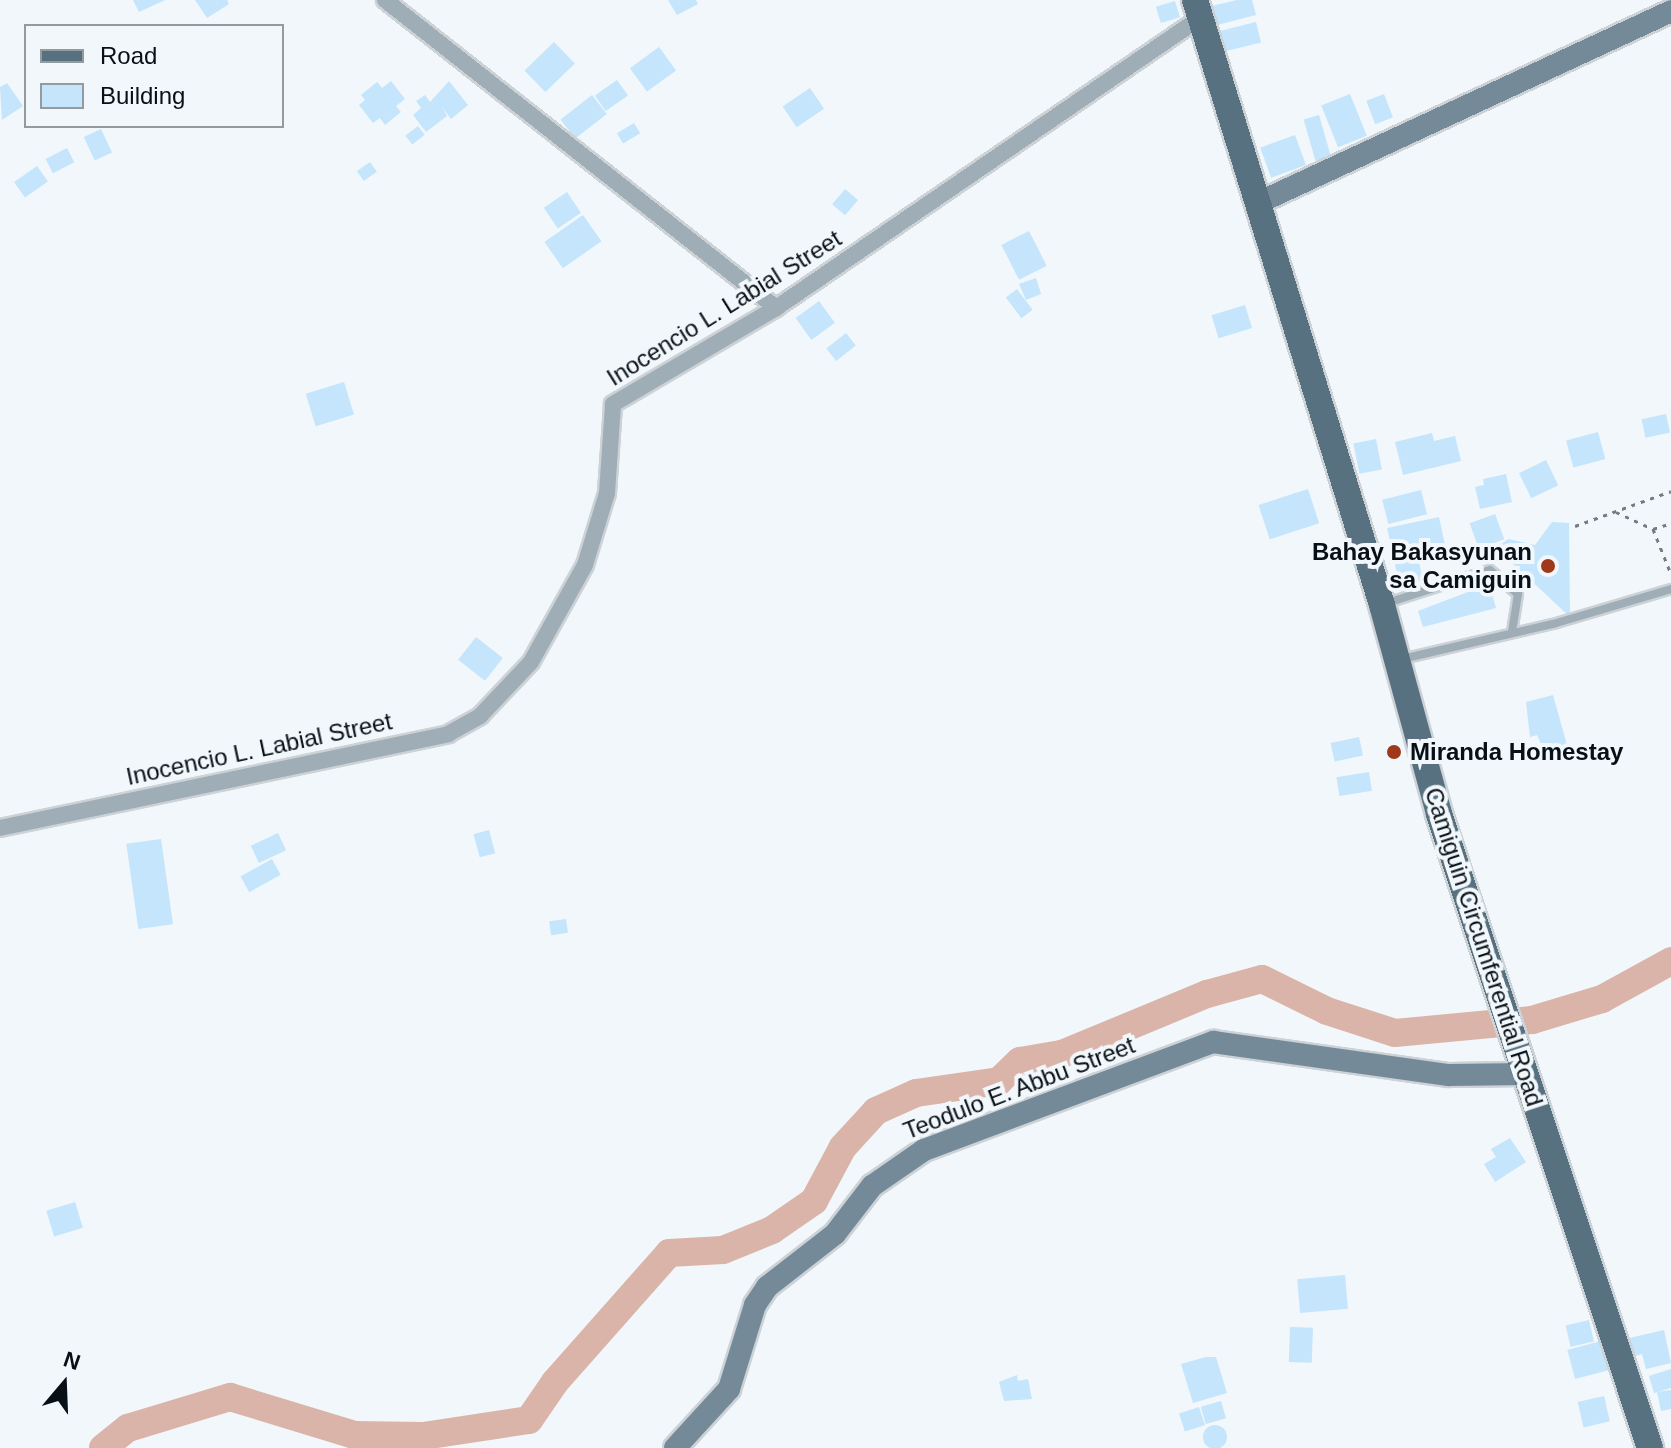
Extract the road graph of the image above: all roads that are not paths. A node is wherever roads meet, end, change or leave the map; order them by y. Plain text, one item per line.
1 (385, 0) edge
2 (1197, 9) edge
3 (1671, 11) edge
4 (1261, 207) junction
5 (776, 308) junction
6 (1671, 589) edge
7 (1382, 605) junction
8 (1512, 631) junction
9 (1397, 660) junction
10 (0, 828) edge
11 (1525, 1074) junction
12 (675, 1448) edge
13 (1650, 1448) edge

1 - 5 street
2 - 4 main road, Camiguin Circumferential Road
2 - 5 street, Inocencio L. Labial Street
3 - 4 street
4 - 7 main road, Camiguin Circumferential Road
5 - 10 street, Inocencio L. Labial Street
6 - 8 lane
7 - 8 lane
7 - 9 main road, Camiguin Circumferential Road
8 - 9 lane
9 - 11 main road, Camiguin Circumferential Road
11 - 12 street, Teodulo E. Abbu Street
11 - 13 main road, Camiguin Circumferential Road

